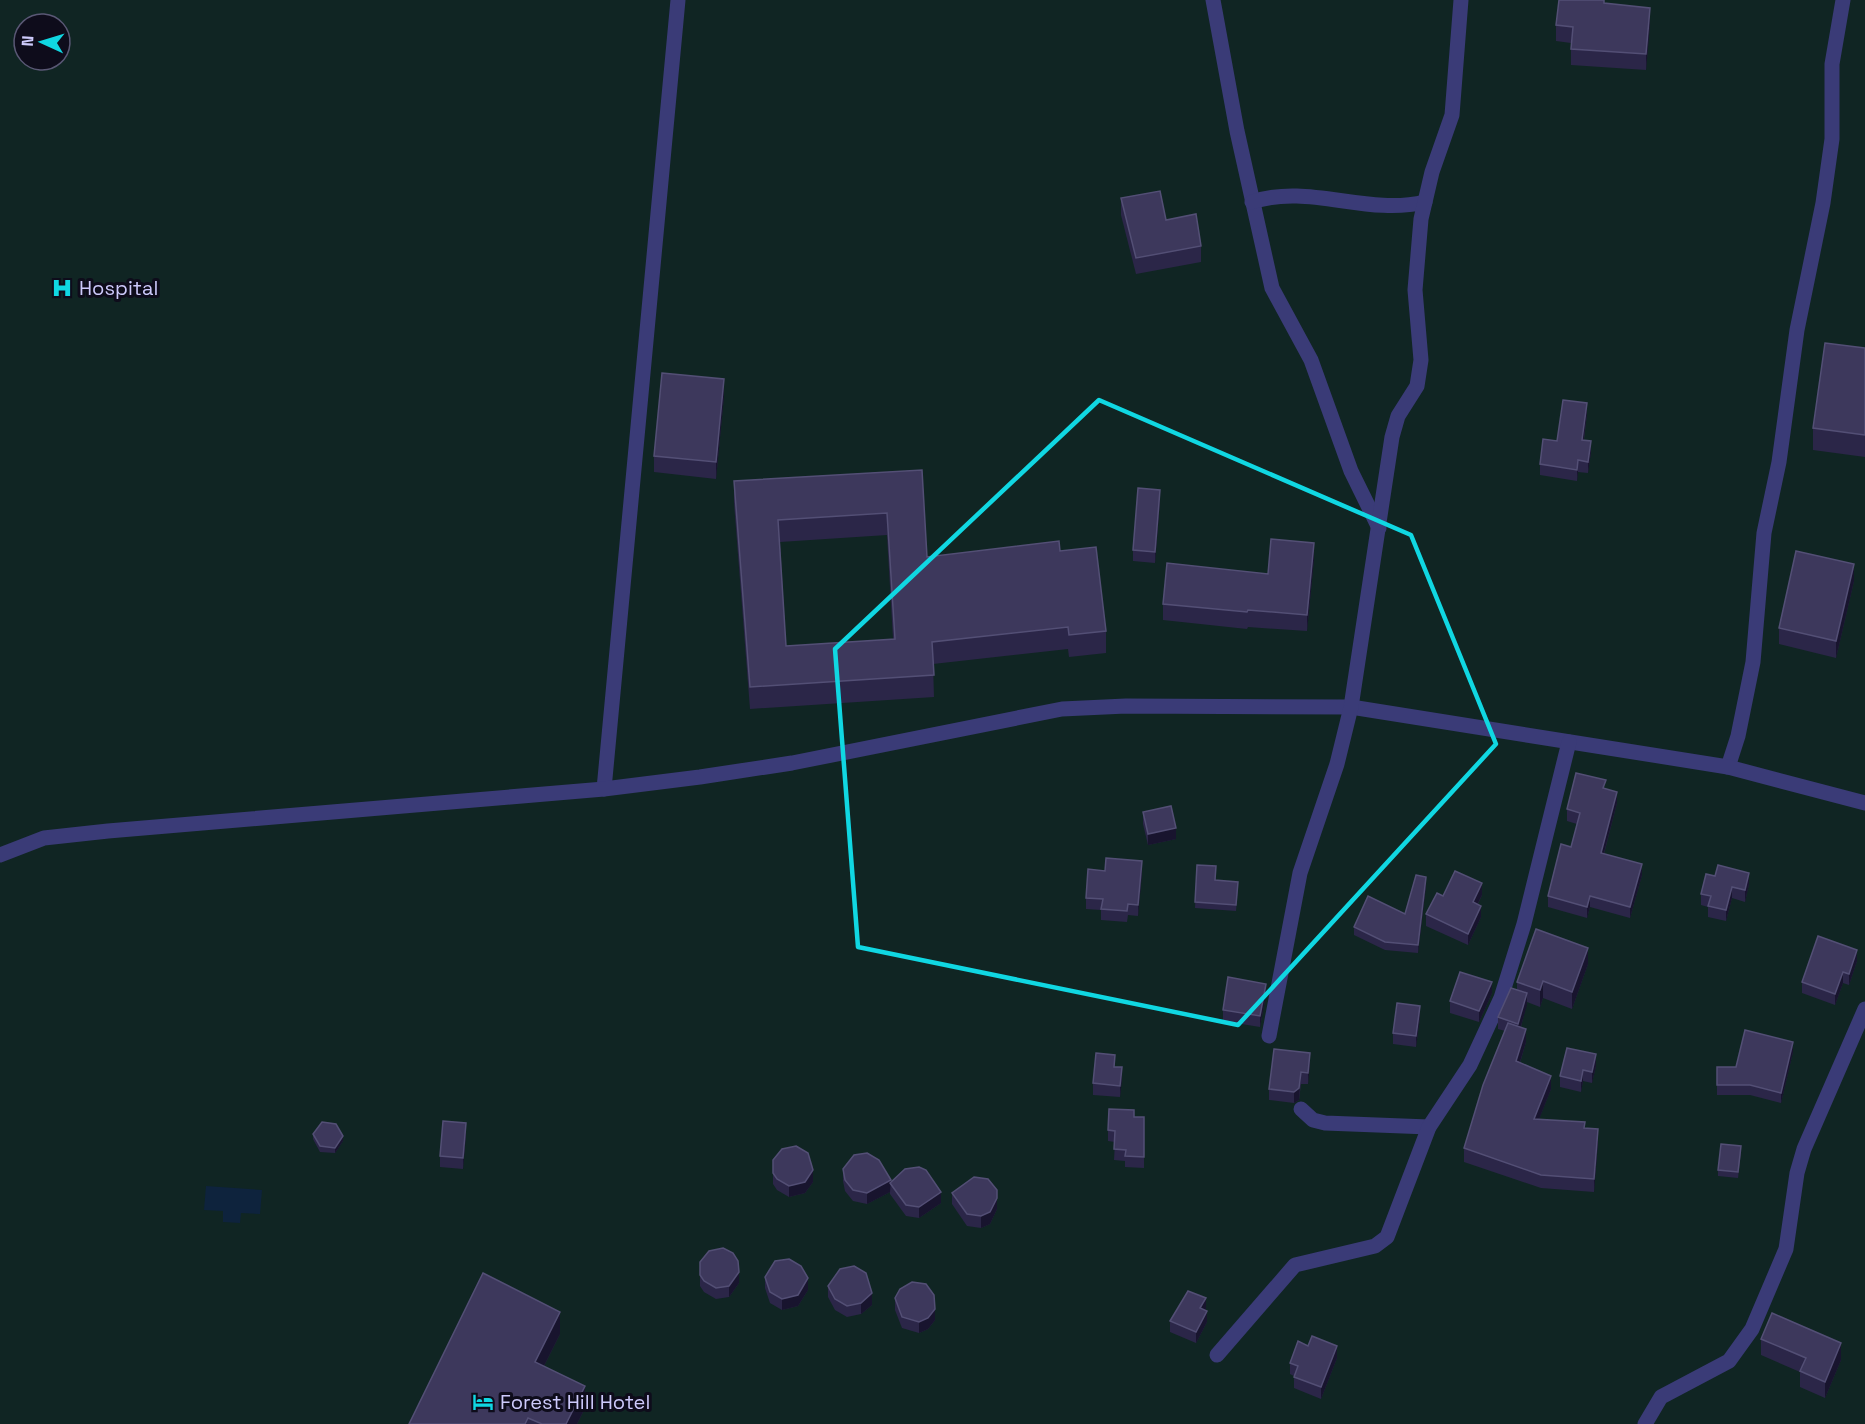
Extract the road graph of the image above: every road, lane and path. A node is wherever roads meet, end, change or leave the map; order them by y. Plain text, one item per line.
1 (678, 0) edge
2 (1213, 0) edge
3 (1461, 0) edge
4 (1843, 0) edge
5 (1252, 202) junction
6 (1425, 202) junction
7 (1379, 528) junction
8 (1352, 707) junction
9 (1569, 742) junction
10 (1728, 767) junction
11 (604, 789) junction
12 (1865, 802) edge
13 (0, 855) edge
14 (1865, 1009) edge
15 (1269, 1035) dead end
16 (1301, 1109) dead end
17 (1429, 1127) junction
18 (1217, 1355) dead end
19 (1645, 1424) edge

1 - 11 street
2 - 5 street
3 - 6 street
4 - 10 street
5 - 6 street
5 - 7 street
6 - 7 street
7 - 8 street
8 - 9 street
8 - 11 street
8 - 15 street
9 - 10 street
9 - 17 street
10 - 12 street
11 - 13 street
14 - 19 street
16 - 17 street
17 - 18 street

